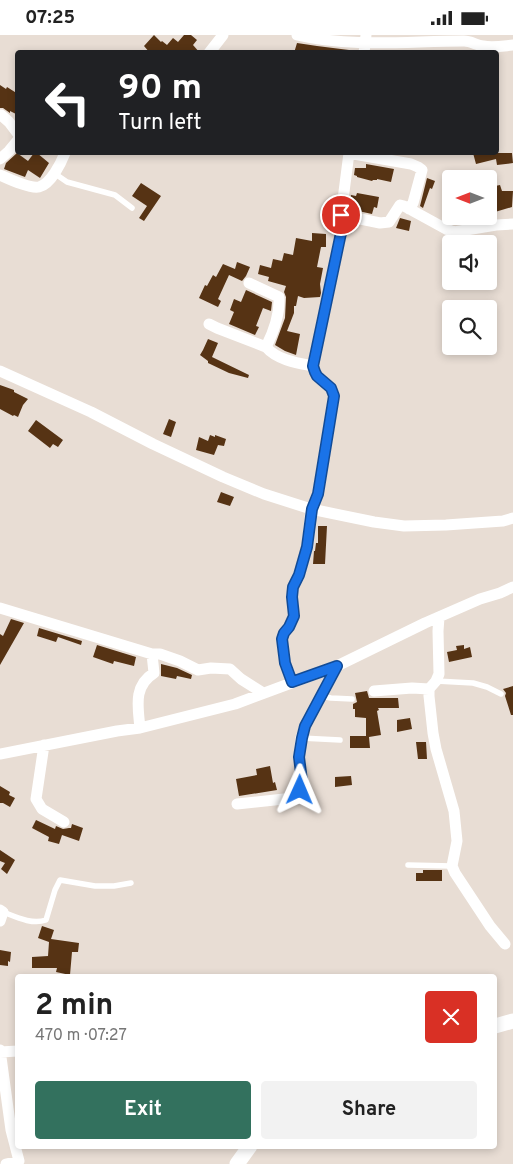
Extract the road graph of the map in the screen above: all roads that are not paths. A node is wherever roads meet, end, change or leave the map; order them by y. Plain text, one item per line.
1 (223, 35) edge
2 (296, 35) edge
3 (365, 44) edge
4 (513, 45) edge
5 (211, 50) edge
6 (1, 115) edge
7 (15, 130) edge
8 (15, 144) edge
9 (64, 155) edge
10 (348, 155) edge
11 (359, 155) edge
12 (0, 159) edge
13 (54, 173) junction
14 (0, 175) edge
15 (132, 208) dead end
16 (409, 209) junction
17 (341, 215) junction
18 (513, 224) edge
19 (249, 283) dead end
20 (209, 324) dead end
21 (266, 347) junction
22 (313, 366) junction
23 (0, 371) edge
24 (312, 509) junction
25 (513, 518) edge
26 (513, 587) edge
27 (0, 608) edge
28 (439, 617) junction
29 (152, 654) junction
30 (337, 666) junction
31 (292, 682) junction
32 (432, 685) junction
33 (374, 691) dead end
34 (263, 693) junction
35 (501, 694) dead end
36 (321, 696) junction
37 (352, 699) dead end
38 (140, 729) junction
39 (302, 738) junction
40 (340, 740) dead end
41 (44, 745) junction
42 (0, 754) edge
43 (237, 804) dead end
44 (64, 822) dead end
45 (408, 865) dead end
46 (452, 866) junction
47 (131, 883) dead end
48 (1, 914) edge
49 (505, 944) dead end
50 (513, 1021) edge
51 (497, 1025) edge
52 (0, 1051) edge
53 (15, 1051) edge
54 (15, 1146) edge
55 (16, 1149) edge
56 (248, 1149) edge
57 (6, 1164) edge
58 (236, 1164) edge

1 - 5 street
2 - 3 street
3 - 4 street
6 - 7 street
8 - 12 street
9 - 13 street
10 - 17 street
11 - 16 street
13 - 14 street
13 - 15 lane
16 - 17 street
16 - 18 street
17 - 22 street
19 - 21 street
20 - 21 street
21 - 22 street
22 - 24 street
23 - 24 street
24 - 25 street
24 - 31 street
26 - 28 street
27 - 29 street
28 - 30 street
28 - 32 street
29 - 34 street
29 - 38 street
30 - 31 street
30 - 36 street
31 - 34 street
32 - 33 street
32 - 35 lane
32 - 46 street
34 - 38 street
36 - 37 lane
36 - 39 street
38 - 41 street
39 - 40 lane
39 - 43 street
41 - 42 street
41 - 44 street
45 - 46 lane
46 - 49 street
47 - 48 lane
50 - 51 street
52 - 53 street
52 - 54 street
55 - 57 street
56 - 58 street

